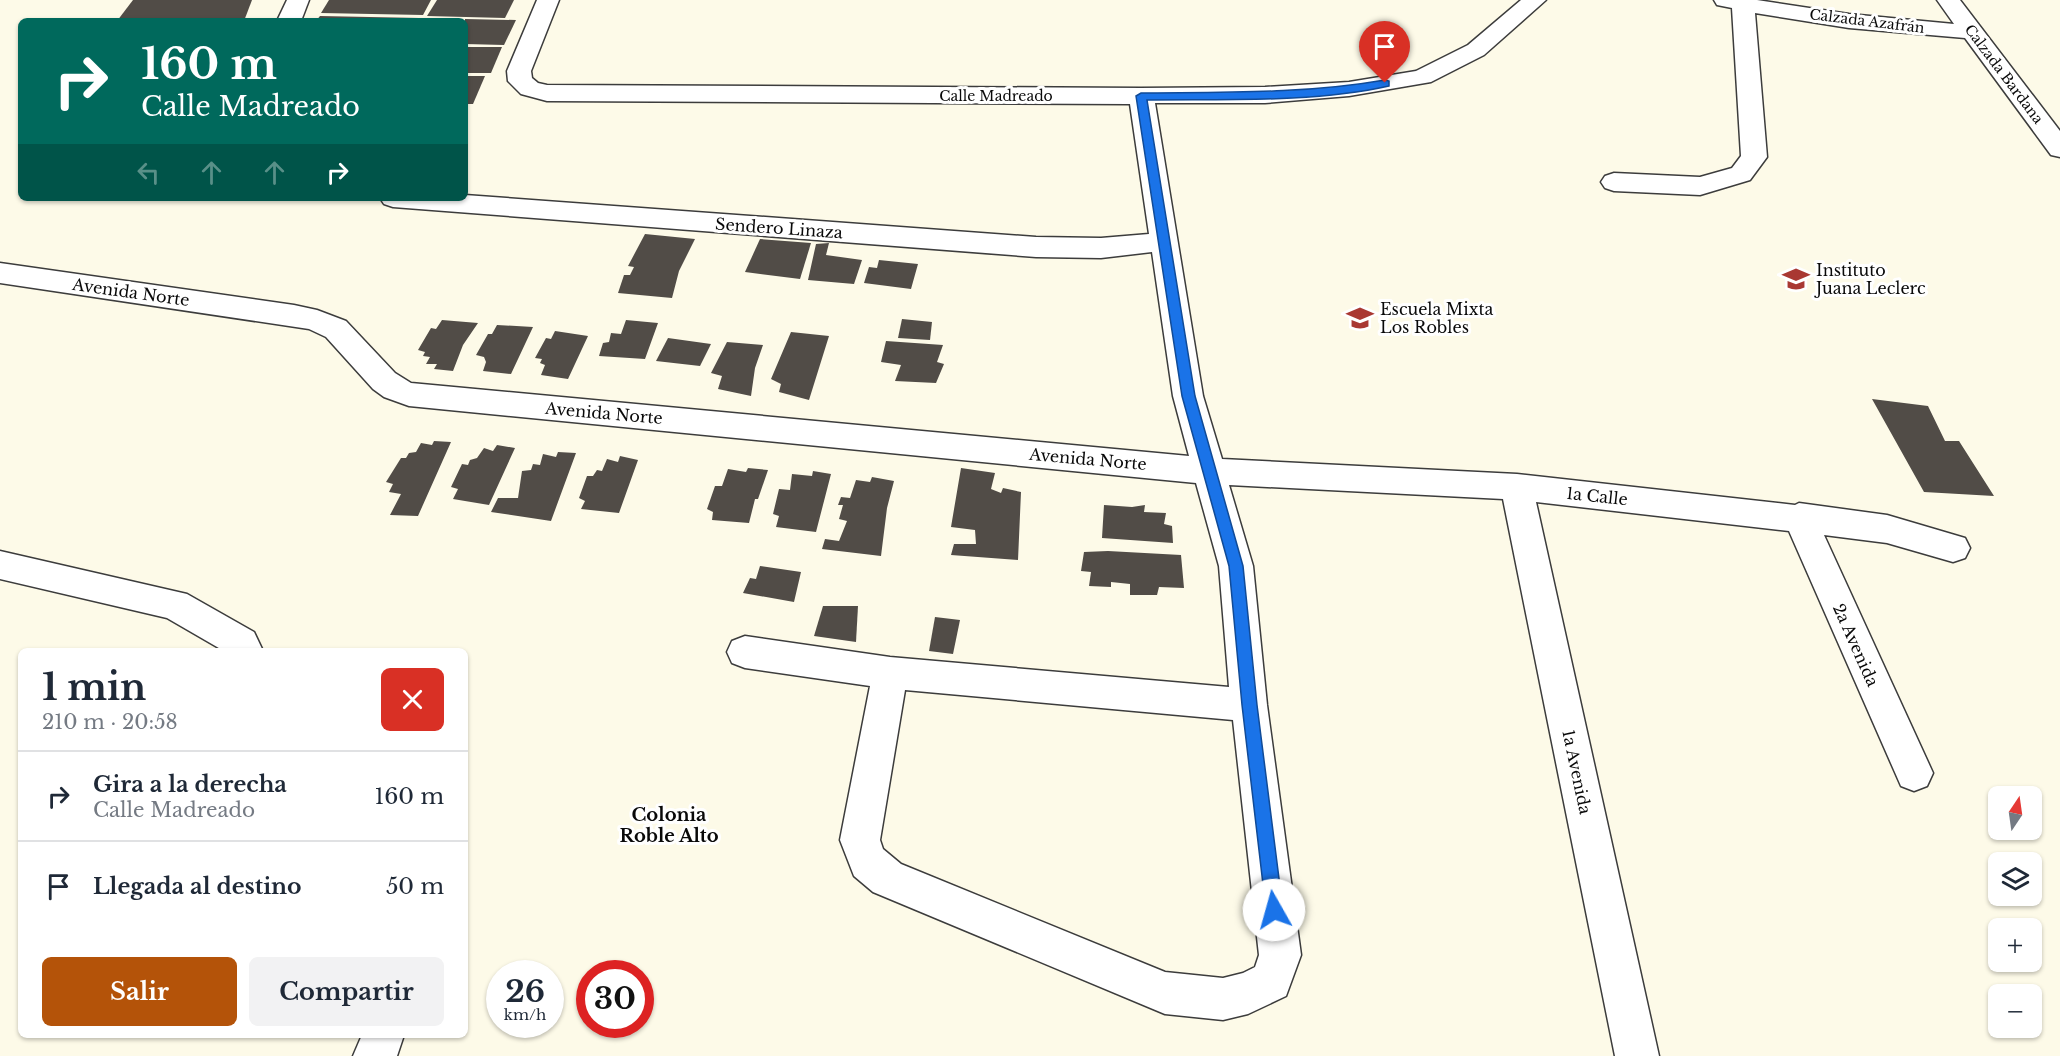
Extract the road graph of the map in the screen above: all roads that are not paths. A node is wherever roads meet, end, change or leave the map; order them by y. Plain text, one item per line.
1 (298, 0) edge
2 (548, 0) edge
3 (1535, 0) edge
4 (1948, 0) edge
5 (1734, 2) edge
6 (290, 18) edge
7 (1973, 32) junction
8 (1141, 96) junction
9 (2033, 111) junction
10 (2060, 112) edge
11 (2060, 149) edge
12 (1614, 182) dead end
13 (432, 201) edge
14 (1164, 240) junction
15 (0, 273) edge
16 (1223, 472) junction
17 (1516, 488) junction
18 (1799, 517) junction
19 (1953, 548) dead end
20 (0, 565) edge
21 (244, 648) edge
22 (744, 652) dead end
23 (890, 673) junction
24 (1249, 705) junction
25 (1914, 772) dead end
26 (382, 1038) edge
27 (375, 1056) edge
28 (1637, 1056) edge

1 - 6 street
2 - 8 street, Calle Madreado
3 - 8 street, Calle Madreado
4 - 7 street, Calzada Bardana
5 - 7 street, Calzada Azafrán
5 - 12 street
7 - 9 street, Calzada Bardana
8 - 14 street
9 - 10 street
9 - 11 street, Calzada Bardana
13 - 14 street, Sendero Linaza
14 - 16 street
15 - 16 street, Avenida Norte
16 - 17 street, 1a Calle
16 - 24 street
17 - 18 street, 1a Calle
17 - 28 street, 1a Avenida
18 - 19 street, 1a Calle
18 - 25 street, 2a Avenida
20 - 21 street
22 - 23 street
23 - 24 street
23 - 24 street
26 - 27 street

